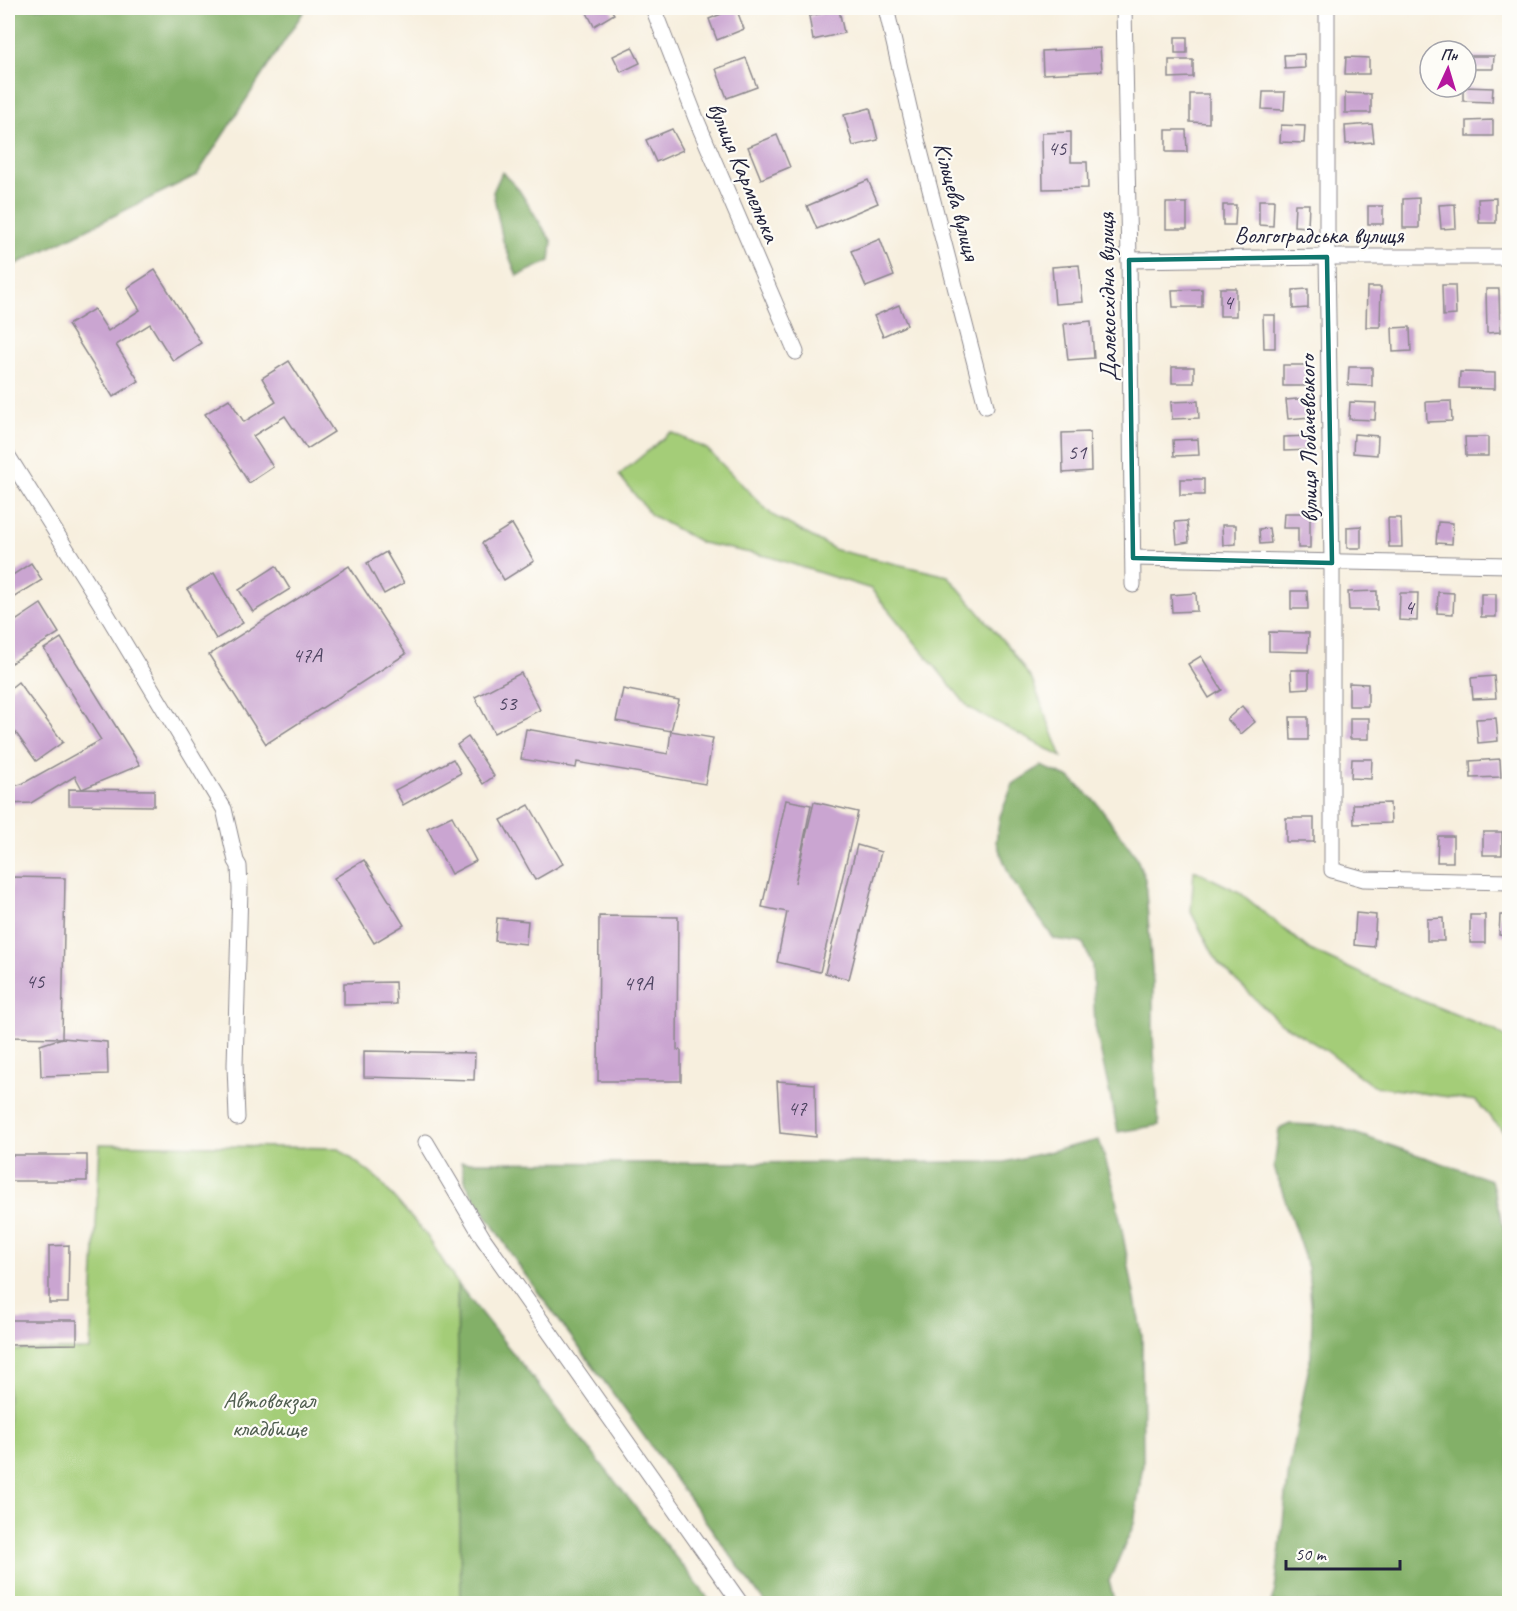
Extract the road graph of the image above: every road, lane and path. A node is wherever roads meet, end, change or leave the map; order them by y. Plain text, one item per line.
1 (653, 8) edge
2 (886, 8) edge
3 (1124, 8) edge
4 (1327, 8) edge
5 (1328, 257) junction
6 (1509, 257) edge
7 (1129, 260) junction
8 (796, 352) dead end
9 (986, 406) dead end
10 (8, 456) edge
11 (1133, 558) junction
12 (1332, 562) junction
13 (1509, 565) edge
14 (1133, 585) dead end
15 (1509, 882) edge
16 (237, 1118) dead end
17 (426, 1142) dead end
18 (741, 1604) edge

1 - 8 street, вулиця Кармелюка
2 - 9 street, Кільцева вулиця
3 - 7 street, Далекосхідна вулиця
4 - 5 street, вулиця Лобачевського
5 - 6 street, Волгоградська вулиця
5 - 7 street, Волгоградська вулиця
5 - 12 street, вулиця Лобачевського
7 - 11 street, Далекосхідна вулиця
10 - 16 street
11 - 12 street
11 - 14 street, Далекосхідна вулиця
12 - 13 street
12 - 15 street, вулиця Лобачевського
17 - 18 street

